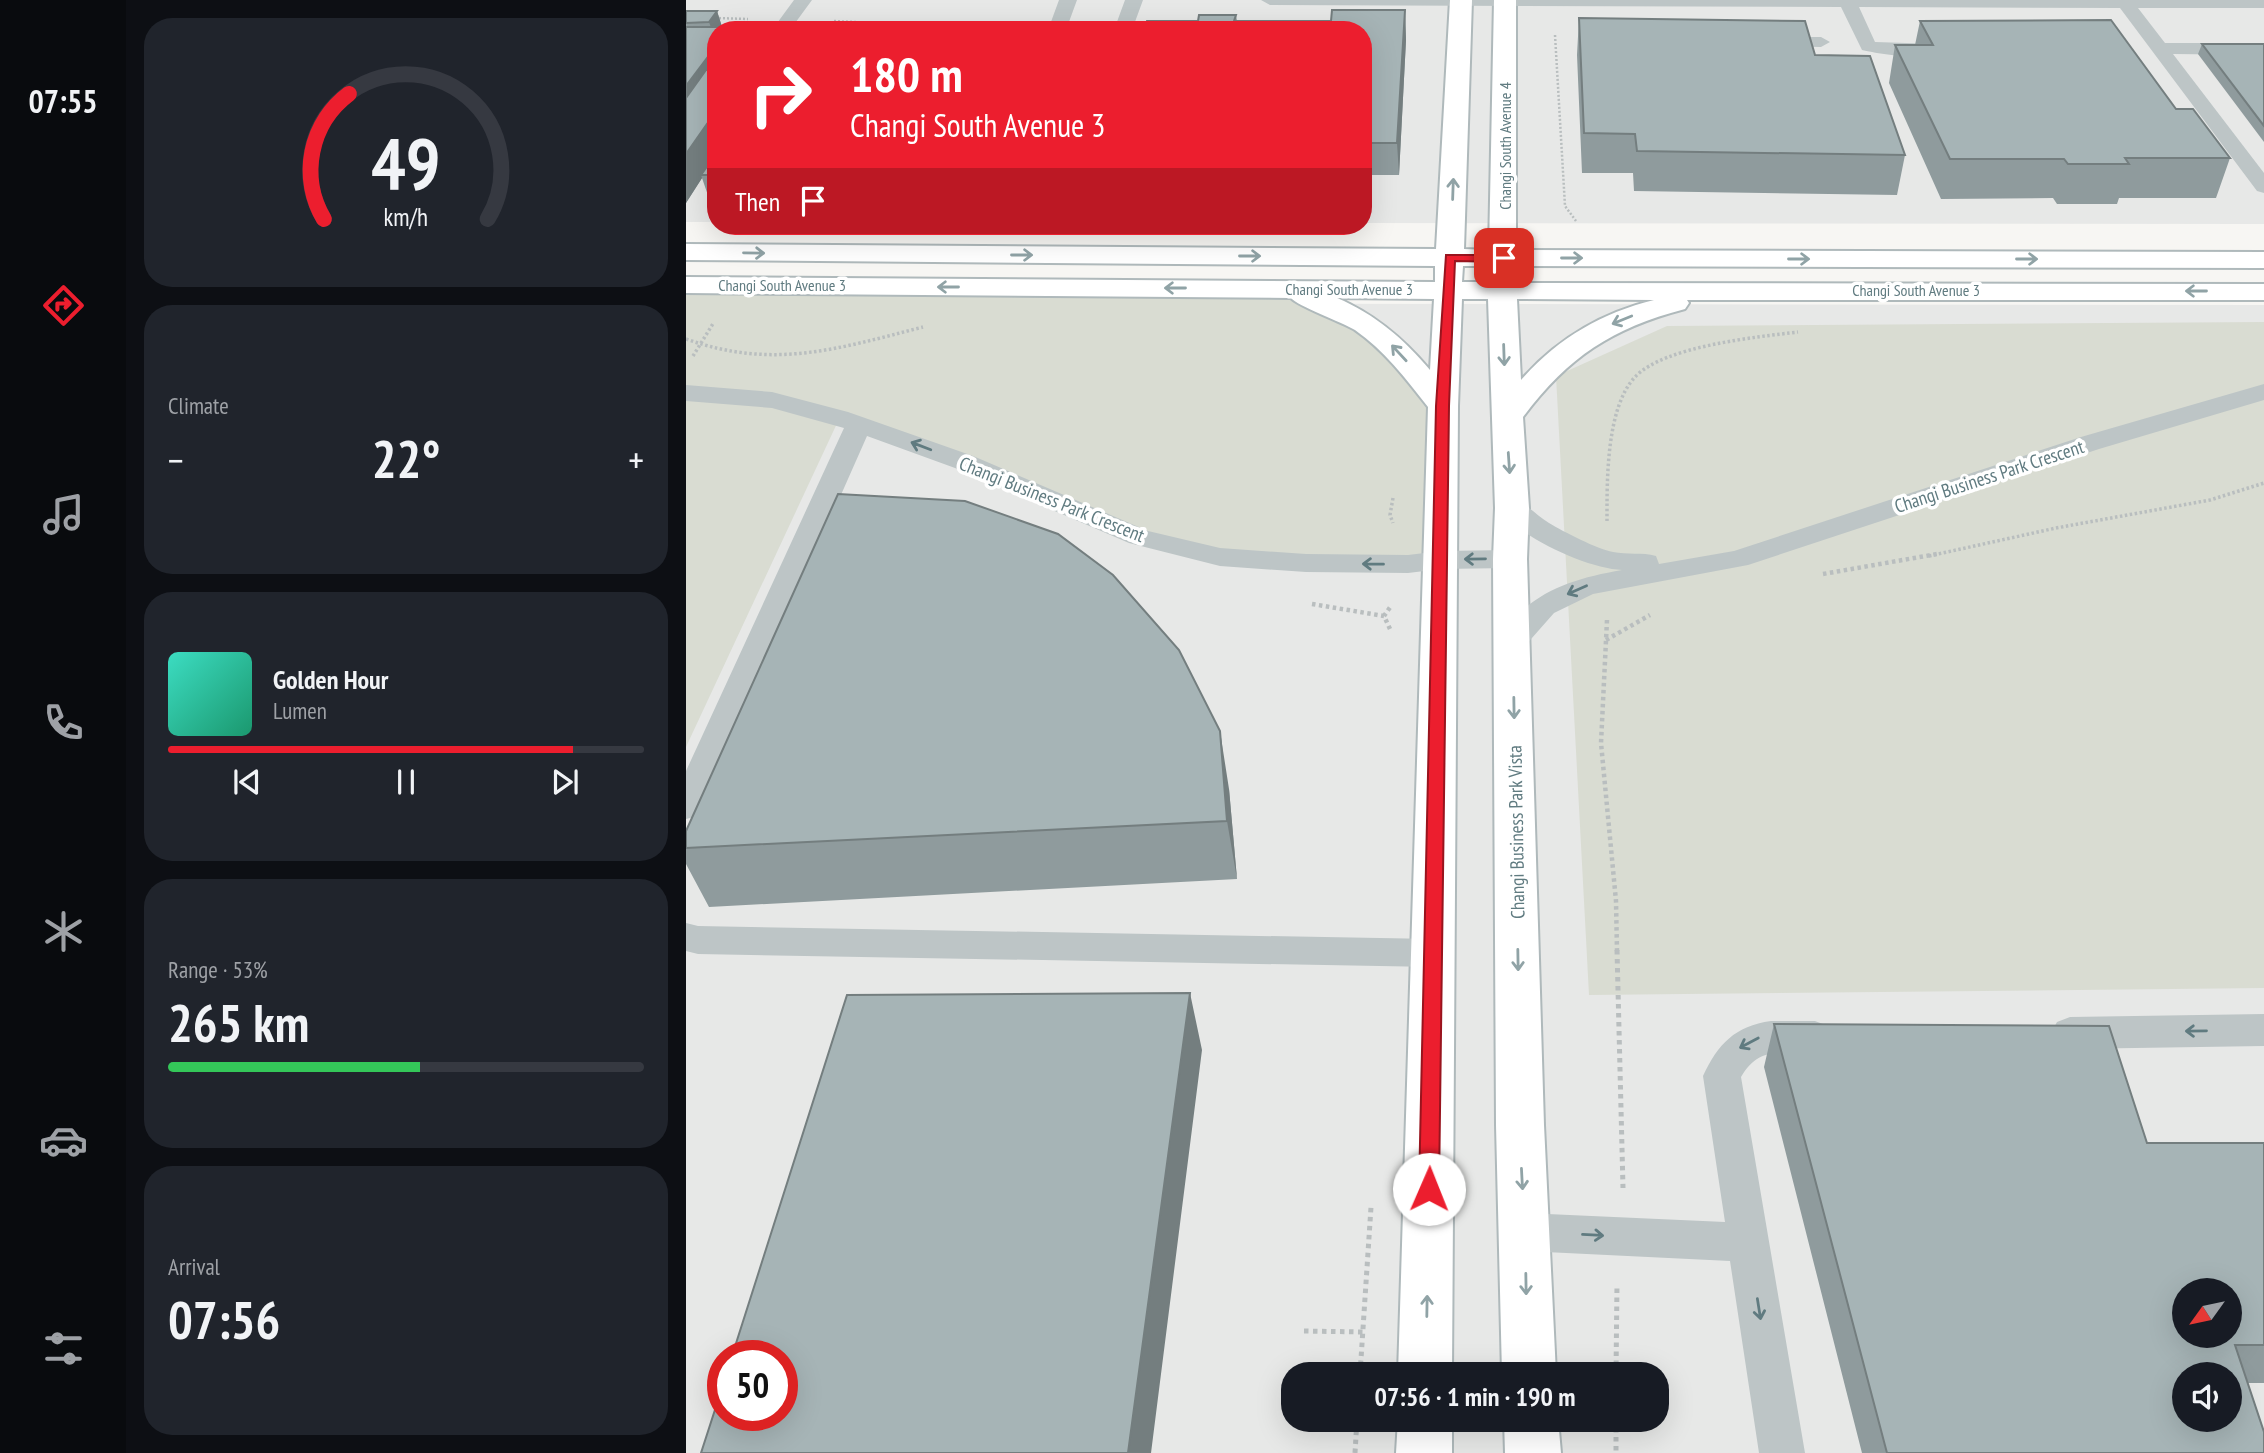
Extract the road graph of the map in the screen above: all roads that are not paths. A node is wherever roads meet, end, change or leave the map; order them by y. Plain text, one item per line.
1 (803, 0) edge
2 (1068, 0) edge
3 (1134, 0) edge
4 (1270, 0) edge
5 (1461, 1) edge
6 (1505, 1) edge
7 (1806, 2) junction
8 (1848, 2) junction
9 (2125, 2) junction
10 (2264, 3) edge
11 (787, 21) edge
12 (1060, 21) edge
13 (1126, 21) edge
14 (1752, 43) edge
15 (2159, 48) junction
16 (1954, 49) edge
17 (2264, 49) edge
18 (2264, 187) edge
19 (686, 252) edge
20 (1450, 257) junction
21 (1504, 258) junction
22 (2264, 260) edge
23 (686, 285) edge
24 (1244, 288) junction
25 (1449, 290) junction
26 (1735, 290) junction
27 (1502, 291) junction
28 (2264, 292) edge
29 (2264, 392) edge
30 (686, 393) edge
31 (1443, 406) junction
32 (1506, 419) junction
33 (859, 424) junction
34 (1512, 508) junction
35 (1510, 559) junction
36 (1424, 562) junction
37 (1608, 571) junction
38 (1513, 640) junction
39 (686, 807) edge
40 (686, 937) edge
41 (1434, 953) junction
42 (2264, 1030) edge
43 (2031, 1033) edge
44 (1854, 1036) edge
45 (1525, 1232) junction
46 (1748, 1242) junction
47 (1425, 1362) edge
48 (1529, 1362) edge
49 (1424, 1432) edge
50 (1532, 1432) edge
51 (1424, 1453) edge
52 (1533, 1453) edge
53 (1782, 1453) edge

1 - 11 lane
2 - 12 lane
3 - 13 lane
4 - 5 lane
5 - 6 lane
20 -> 5 main road
6 - 7 lane
6 - 21 main road, Changi South Avenue 4
7 - 8 lane
7 - 14 lane
8 - 9 lane
8 - 16 lane
9 - 10 lane
9 - 15 lane
15 - 17 lane
15 - 18 lane
19 -> 20 main road, Changi South Avenue 3
20 - 21 main road, Changi South Avenue 3
20 - 25 main road
21 -> 22 main road, Changi South Avenue 3
21 - 27 main road, Changi South Avenue 4
24 -> 23 main road, Changi South Avenue 3
24 - 25 main road, Changi South Avenue 3
31 -> 24 main road
25 - 27 main road, Changi South Avenue 3
25 - 31 main road
26 - 27 main road, Changi South Avenue 3
28 -> 26 main road, Changi South Avenue 3
26 -> 32 main road
27 -> 32 main road, Changi Business Park Vista
29 - 37 lane, Changi Business Park Crescent
30 - 33 lane, Changi Business Park Crescent
31 - 36 main road
32 -> 34 main road, Changi Business Park Vista
36 -> 33 lane, Changi Business Park Crescent
33 - 39 lane
34 - 35 main road, Changi Business Park Vista
34 - 37 lane
35 -> 36 lane, Changi Business Park Crescent
35 - 38 main road, Changi Business Park Vista
36 - 41 main road
37 -> 38 lane, Changi Business Park Crescent
38 -> 45 main road, Changi Business Park Vista
40 - 41 lane
47 -> 41 main road
42 -> 43 lane
44 -> 46 lane
45 -> 46 lane
45 -> 48 main road, Changi Business Park Vista
46 -> 53 lane
49 - 51 main road
50 - 52 main road

